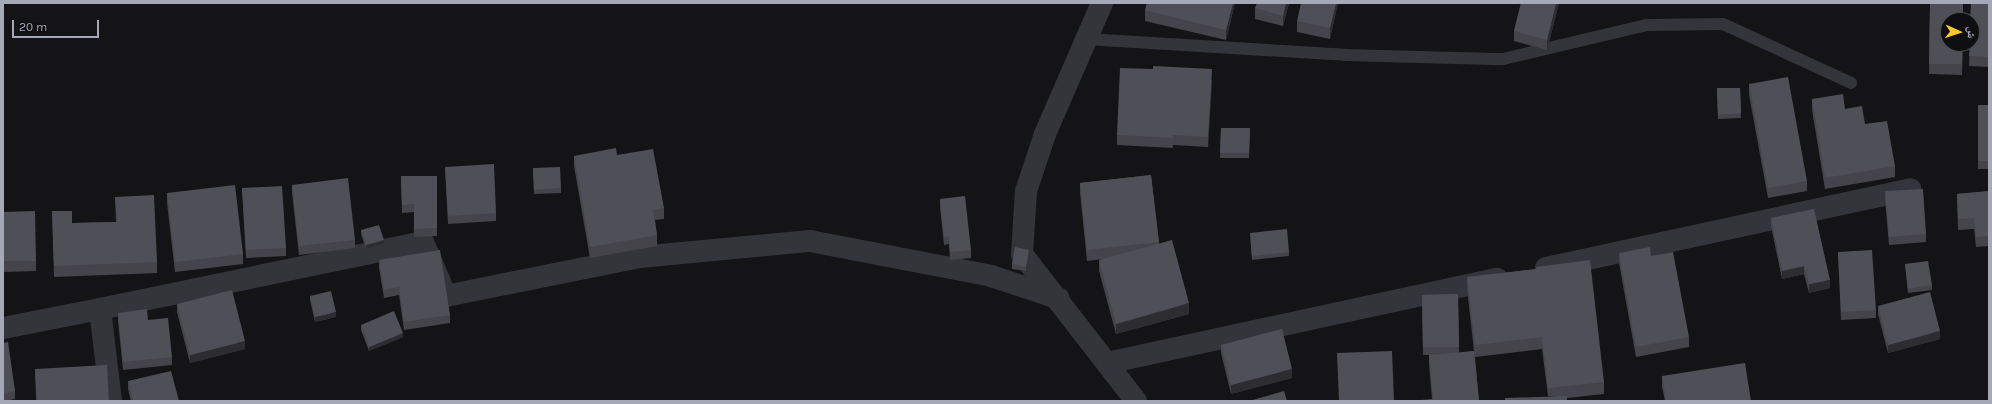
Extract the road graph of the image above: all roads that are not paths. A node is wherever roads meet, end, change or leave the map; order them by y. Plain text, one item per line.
1 (1102, 3) edge
2 (1086, 39) junction
3 (1851, 83) dead end
4 (1911, 190) edge
5 (1058, 298) junction
6 (100, 309) junction
7 (3, 328) edge
8 (1107, 363) junction
9 (111, 401) edge
10 (1136, 401) edge

1 - 2 street
2 - 3 lane
2 - 5 street
4 - 8 street
5 - 6 street
5 - 8 street
6 - 7 street
6 - 9 street
8 - 10 street

